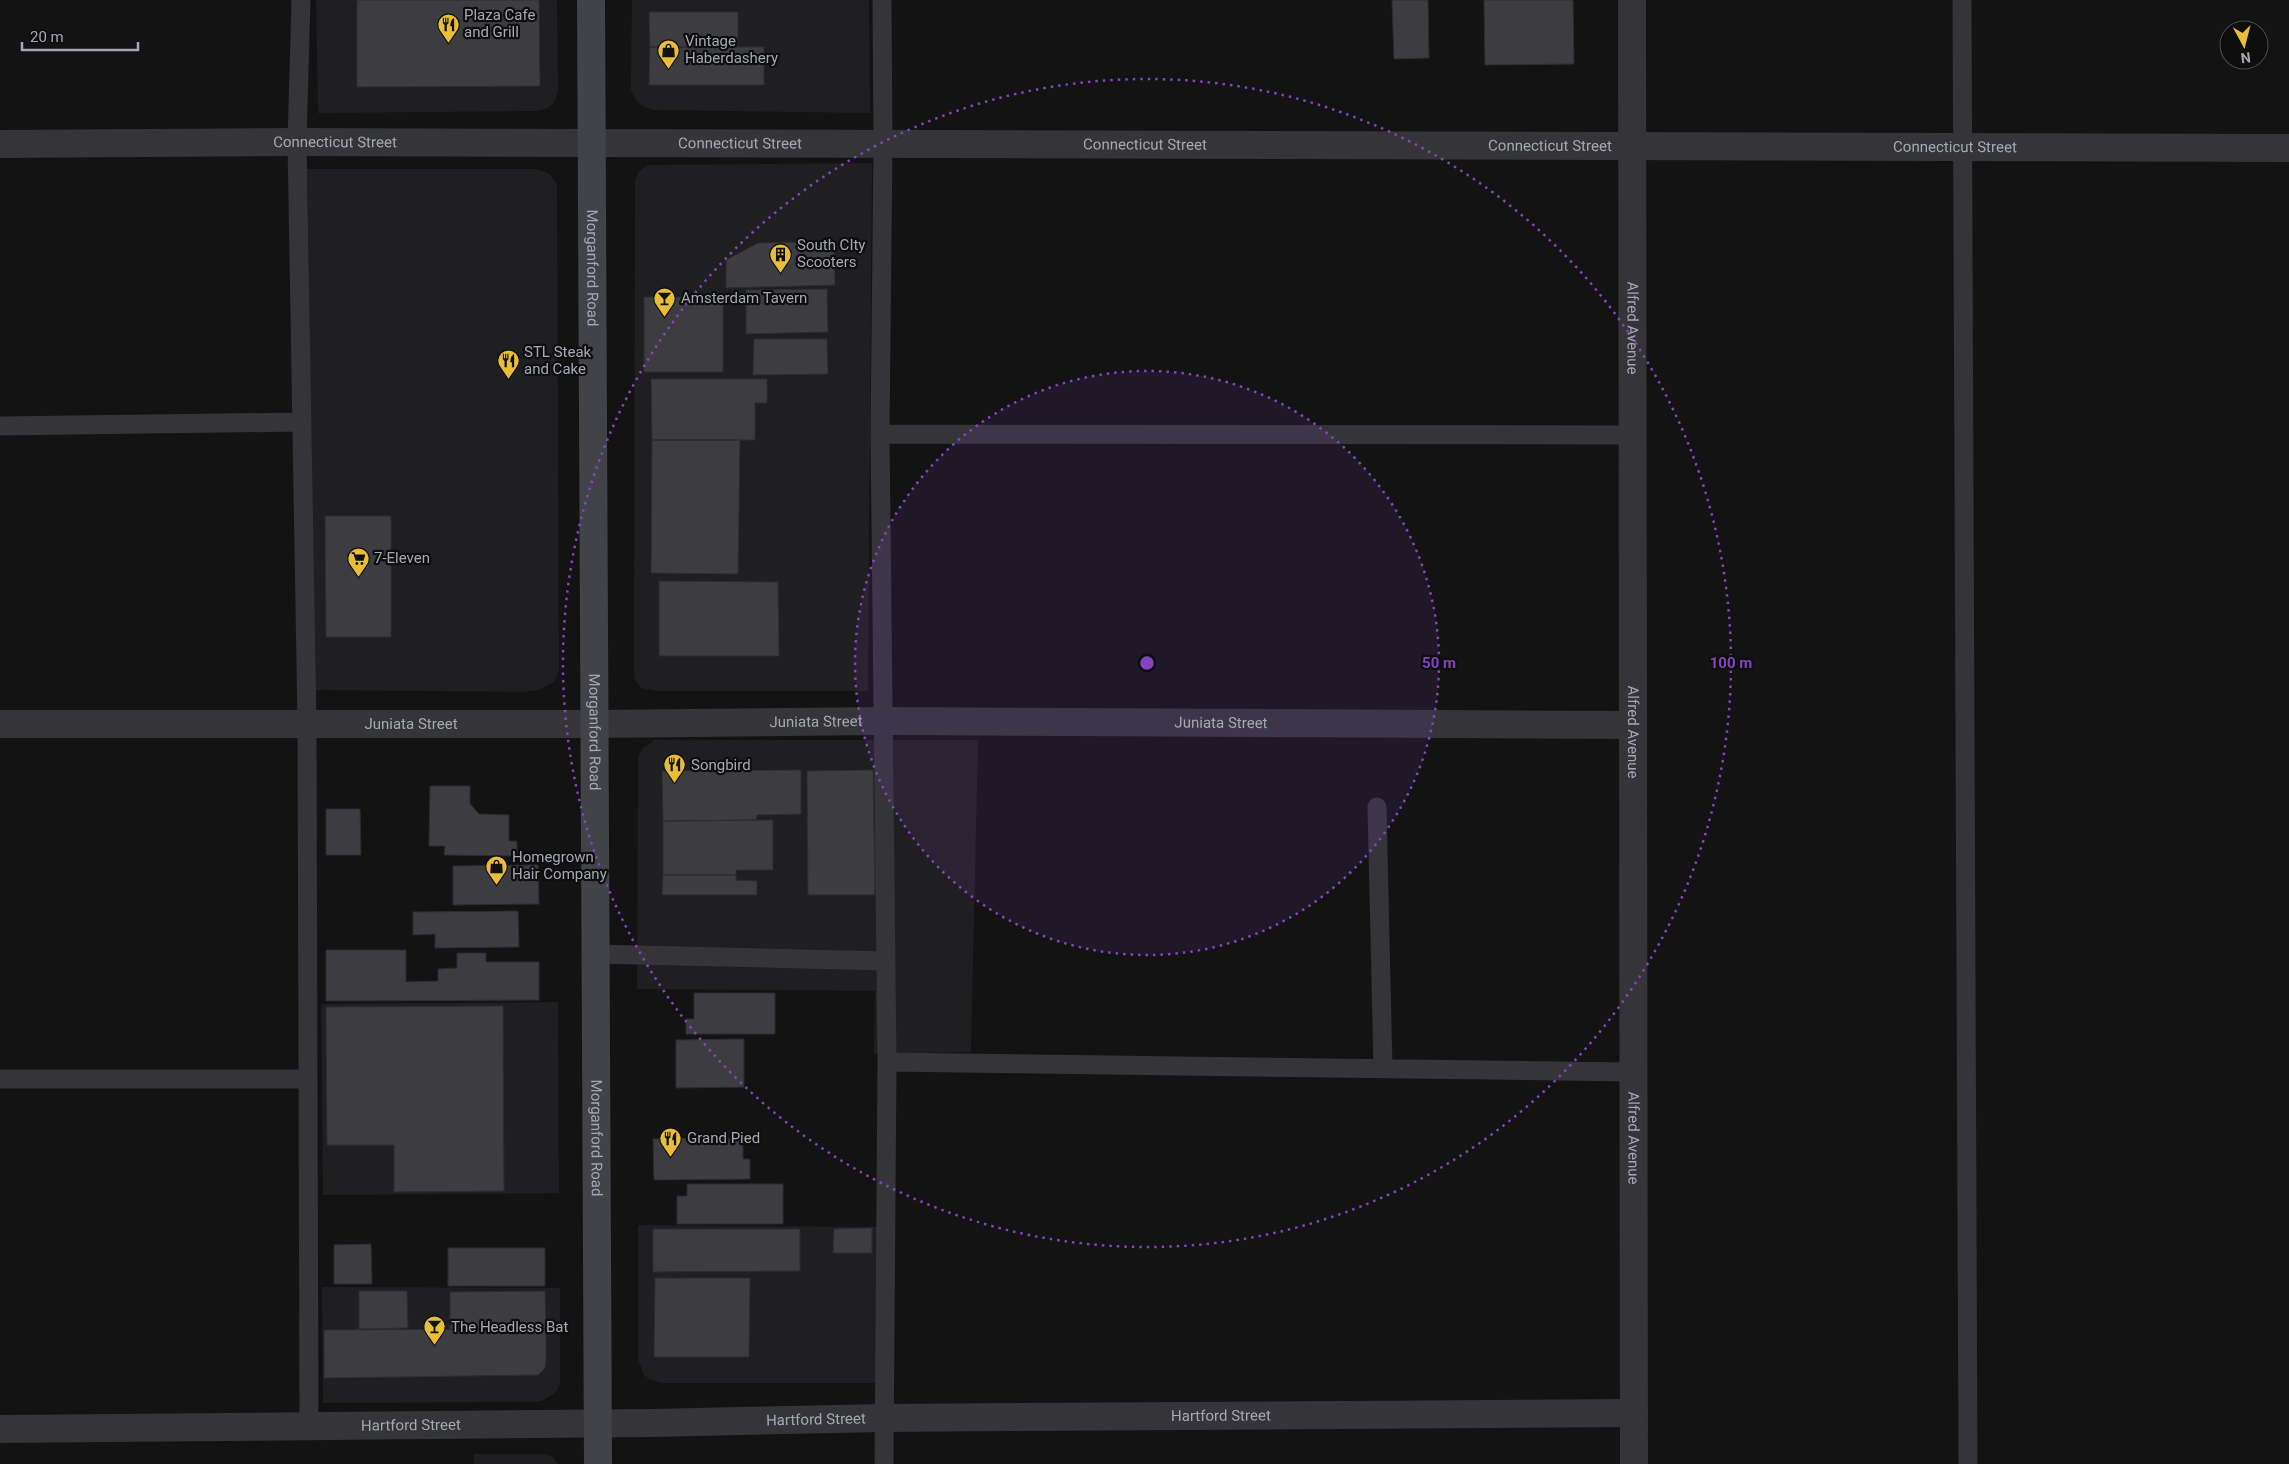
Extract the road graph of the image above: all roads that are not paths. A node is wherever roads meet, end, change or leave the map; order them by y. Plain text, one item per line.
1 (301, 0) edge
2 (591, 0) edge
3 (882, 0) edge
4 (1632, 0) edge
5 (1962, 0) edge
6 (297, 142) junction
7 (592, 143) junction
8 (0, 144) edge
9 (883, 144) junction
10 (1632, 147) junction
11 (1964, 148) junction
12 (2289, 148) edge
13 (302, 422) junction
14 (0, 426) edge
15 (880, 434) junction
16 (1632, 434) junction
17 (883, 721) junction
18 (307, 723) junction
19 (0, 724) edge
20 (595, 724) junction
21 (1633, 725) junction
22 (1377, 807) dead end
23 (596, 954) junction
24 (886, 961) junction
25 (888, 1062) junction
26 (1383, 1068) junction
27 (1633, 1072) junction
28 (0, 1079) edge
29 (306, 1079) junction
30 (1634, 1413) junction
31 (884, 1418) junction
32 (598, 1424) junction
33 (309, 1427) junction
34 (0, 1429) edge
35 (598, 1464) edge
36 (884, 1464) edge
37 (1634, 1464) edge
38 (1968, 1464) edge

1 - 6 lane
2 - 7 street, Morganford Road
3 - 9 lane
4 - 10 street, Alfred Avenue
5 - 11 lane
6 - 7 street, Connecticut Street
6 - 8 street, Connecticut Street
6 - 13 lane
7 - 9 street, Connecticut Street
7 - 20 street, Morganford Road
9 - 10 street, Connecticut Street
9 - 15 lane
10 - 11 street, Connecticut Street
10 - 16 street, Alfred Avenue
11 - 12 street, Connecticut Street
11 - 38 lane
13 - 14 lane
13 - 18 lane
15 - 16 lane
15 - 17 lane
16 - 21 street, Alfred Avenue
17 - 20 street, Juniata Street
17 - 21 street, Juniata Street
17 - 24 lane
18 - 19 street, Juniata Street
18 - 20 street, Juniata Street
18 - 29 lane
20 - 23 street, Morganford Road
21 - 27 street, Alfred Avenue
22 - 26 lane
23 - 24 lane
23 - 32 street, Morganford Road
24 - 25 lane
25 - 26 lane
25 - 31 lane
26 - 27 lane
27 - 30 street, Alfred Avenue
28 - 29 lane
29 - 33 lane
30 - 31 street, Hartford Street
30 - 37 street, Alfred Avenue
31 - 32 street, Hartford Street
31 - 36 lane
32 - 33 street, Hartford Street
32 - 35 street, Morganford Road
33 - 34 street, Hartford Street

